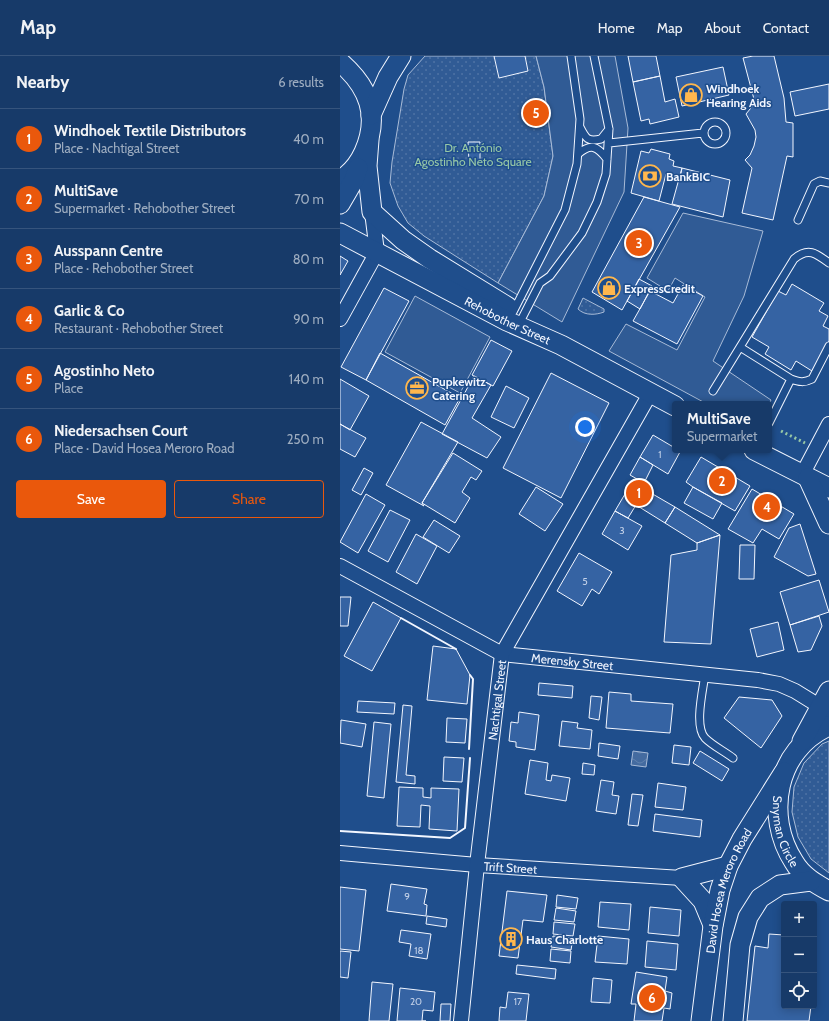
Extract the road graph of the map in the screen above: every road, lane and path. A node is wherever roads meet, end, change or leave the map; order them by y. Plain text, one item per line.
1 (401, 56) edge
2 (571, 56) edge
3 (594, 56) edge
4 (340, 62) edge
5 (371, 115) junction
6 (580, 128) junction
7 (609, 128) junction
8 (703, 133) dead end
9 (369, 140) junction
10 (609, 143) junction
11 (578, 154) junction
12 (607, 159) junction
13 (360, 161) junction
14 (340, 180) edge
15 (829, 183) edge
16 (340, 204) edge
17 (372, 212) junction
18 (798, 220) dead end
19 (340, 233) edge
20 (376, 252) junction
21 (829, 263) edge
22 (340, 319) edge
23 (516, 319) junction
24 (829, 346) edge
25 (740, 347) junction
26 (791, 378) junction
27 (713, 391) dead end
28 (651, 392) junction
29 (672, 404) edge
30 (772, 417) edge
31 (829, 424) edge
32 (760, 453) edge
33 (805, 476) junction
34 (829, 488) edge
35 (829, 524) edge
36 (340, 566) edge
37 (502, 654) junction
38 (705, 674) junction
39 (826, 703) edge
40 (829, 726) edge
41 (794, 754) junction
42 (733, 758) dead end
43 (784, 772) junction
44 (340, 853) edge
45 (477, 865) junction
46 (728, 866) junction
47 (682, 878) junction
48 (811, 881) junction
49 (829, 891) edge
50 (713, 926) junction
51 (461, 1021) edge
52 (702, 1021) edge
53 (732, 1021) edge

1 - 5 main road
2 - 6 lane
3 - 7 lane
4 - 5 main road
5 - 9 main road
6 - 7 lane
6 - 11 lane
7 - 10 lane
8 - 10 lane
9 - 13 main road
9 - 17 main road
10 - 12 lane
11 - 12 lane
11 - 23 lane
12 - 23 lane
13 - 14 main road
13 - 16 main road
15 - 18 lane
17 - 20 street
17 - 23 main road
19 - 20 main road, Rehobother Street
20 - 22 street
20 - 23 main road, Rehobother Street
21 - 25 lane
23 - 28 main road, Rehobother Street
24 - 26 lane
25 - 26 lane
25 - 27 lane
26 - 30 lane
28 - 29 main road, Rehobother Street
28 - 37 street, Nachtigal Street
31 - 33 street
32 - 33 main road
33 - 34 main road
33 - 35 main road
36 - 37 street, Merensky Street
37 - 38 street, Merensky Street
37 - 45 street, Nachtigal Street
38 - 39 street, Merensky Street
38 - 42 lane
39 - 41 main road
40 - 41 main road, Snyman Circle
41 - 43 main road, Snyman Circle
43 - 46 main road, David Hosea Meroro Road
43 - 48 main road, Snyman Circle
44 - 45 street, Trift Street
45 - 47 street, Trift Street
45 - 51 street, Nachtigal Street
46 - 47 main road
46 - 50 main road, David Hosea Meroro Road
47 - 50 main road
48 - 49 main road, Snyman Circle
48 - 53 main road, David Hosea Meroro Road
50 - 52 main road, David Hosea Meroro Road

